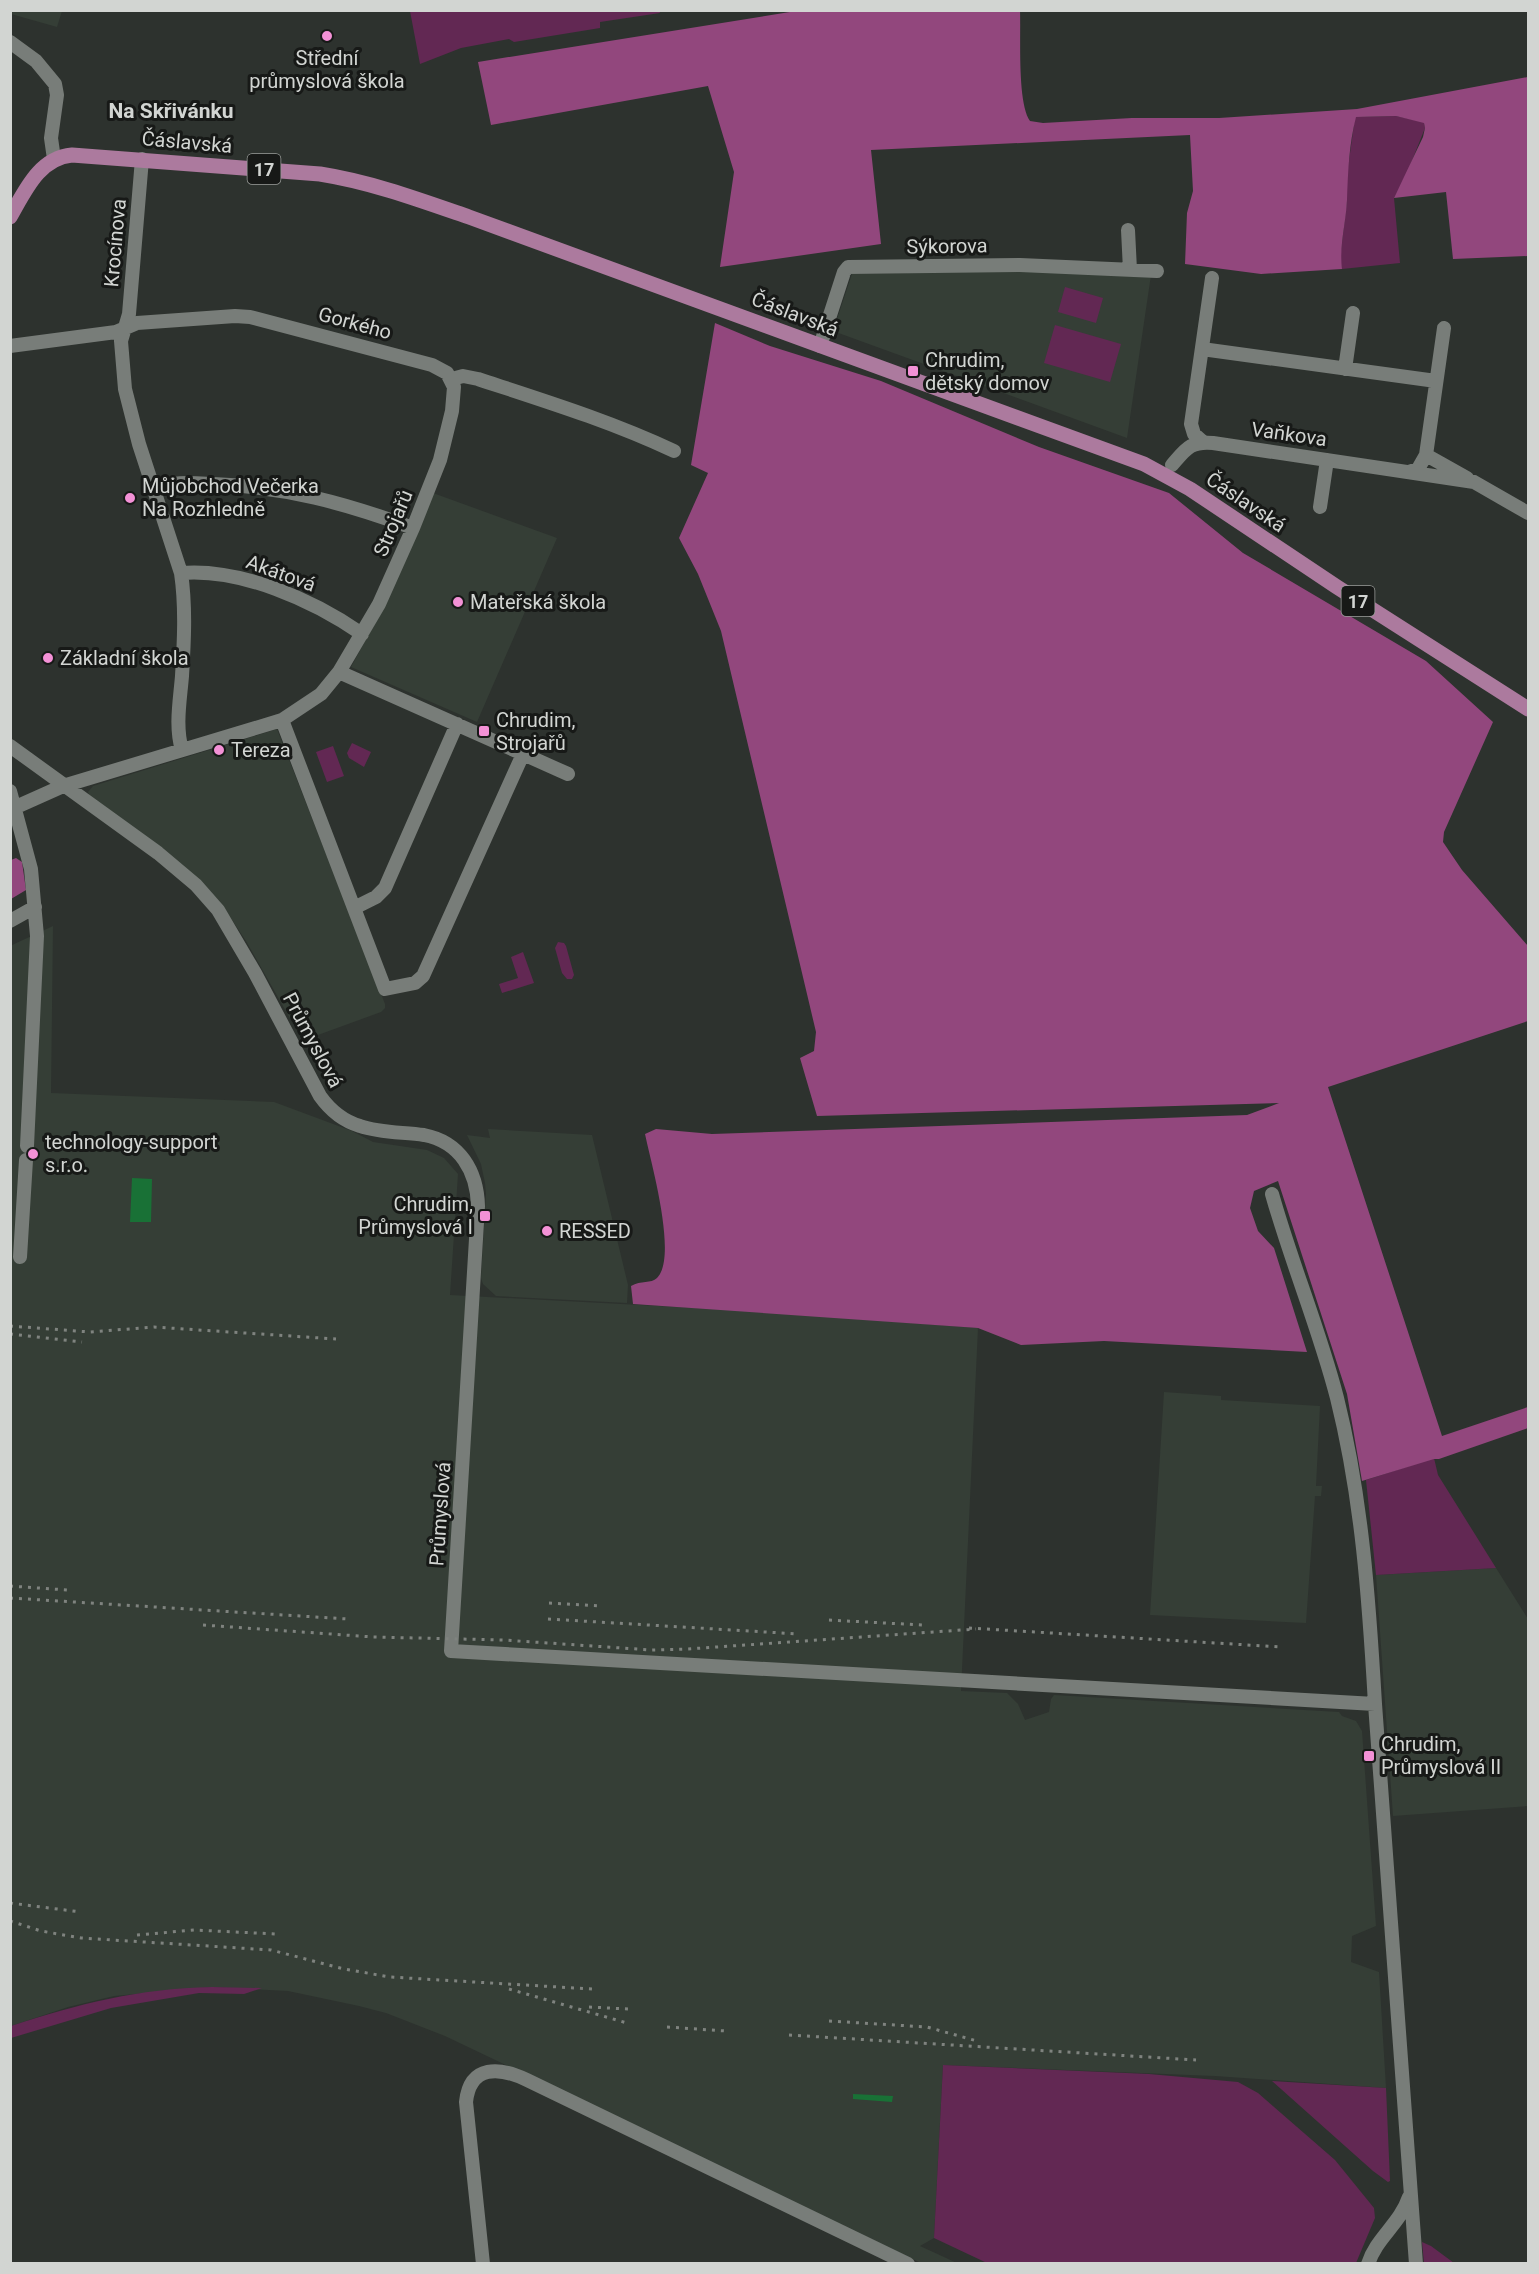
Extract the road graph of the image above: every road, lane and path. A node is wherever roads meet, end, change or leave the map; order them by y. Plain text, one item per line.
1 (10, 42) edge
2 (54, 159) junction
3 (142, 159) junction
4 (10, 217) edge
5 (1128, 230) dead end
6 (1130, 270) junction
7 (1157, 272) dead end
8 (1212, 278) dead end
9 (1353, 313) dead end
10 (1444, 328) dead end
11 (123, 330) junction
12 (10, 346) edge
13 (819, 346) junction
14 (1202, 349) junction
15 (1345, 369) junction
16 (452, 380) junction
17 (1436, 381) junction
18 (1191, 424) junction
19 (1203, 442) junction
20 (674, 451) dead end
21 (1426, 455) junction
22 (1327, 460) junction
23 (1170, 470) junction
24 (1409, 472) junction
25 (1474, 482) junction
26 (154, 489) junction
27 (1320, 507) dead end
28 (1528, 513) edge
29 (413, 528) junction
30 (181, 573) junction
31 (362, 634) junction
32 (339, 672) junction
33 (1528, 709) edge
34 (282, 720) junction
35 (457, 724) junction
36 (10, 746) edge
37 (182, 750) junction
38 (523, 754) junction
39 (568, 774) dead end
40 (63, 786) junction
41 (10, 791) edge
42 (16, 807) junction
43 (35, 907) junction
44 (354, 908) junction
45 (10, 921) edge
46 (1272, 1194) dead end
47 (20, 1257) dead end
48 (1375, 1704) junction
49 (1410, 2189) junction
50 (483, 2264) edge
51 (908, 2264) edge
52 (1368, 2264) edge
53 (1416, 2264) edge

1 - 2 street
2 - 3 main road, Čáslavská / 17
2 - 4 main road
3 - 11 street, Krocínova
3 - 13 main road, Čáslavská / 17
5 - 6 street
6 - 7 street, Sýkorova
6 - 13 street, Sýkorova
8 - 14 street
9 - 15 street
10 - 17 street
11 - 12 street, Gorkého
11 - 16 street, Gorkého
11 - 26 street, Krocínova
13 - 23 main road, Čáslavská / 17
14 - 15 street
14 - 18 street
15 - 17 street
16 - 20 street
16 - 29 street, Strojařů
17 - 21 street
18 - 19 street
18 - 23 street
19 - 22 street, Vaňkova
19 - 23 street
21 - 24 street
21 - 25 street
22 - 24 street, Vaňkova
22 - 27 street
23 - 33 main road, Čáslavská / 17
24 - 25 street, Vaňkova
25 - 28 street
26 - 29 street
26 - 30 street, Krocínova
29 - 31 street, Strojařů
30 - 31 street, Akátová
30 - 37 street, Krocínova
31 - 32 street, Strojařů
32 - 34 street, Strojařů
32 - 35 street
34 - 37 street, Strojařů
34 - 44 street
35 - 38 street
35 - 44 street
36 - 40 street, Průmyslová
37 - 40 street, Strojařů
38 - 39 street
38 - 44 street
40 - 42 street, Strojařů
40 - 48 street, Průmyslová
41 - 42 street
42 - 43 street
43 - 45 street
43 - 47 street
46 - 48 street
48 - 49 street
49 - 52 street
49 - 53 street
50 - 51 street

